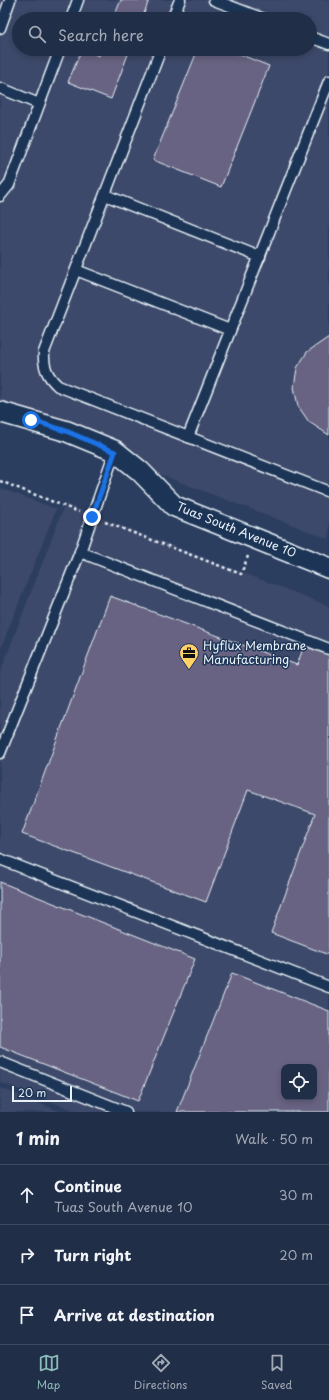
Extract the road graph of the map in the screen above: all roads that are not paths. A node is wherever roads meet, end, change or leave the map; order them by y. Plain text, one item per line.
1 (10, 0) edge
2 (78, 0) edge
3 (180, 0) edge
4 (214, 0) edge
5 (74, 12) edge
6 (175, 12) edge
7 (246, 12) edge
8 (0, 28) edge
9 (317, 40) edge
10 (329, 44) edge
11 (57, 56) edge
12 (158, 56) edge
13 (329, 81) edge
14 (0, 88) edge
15 (325, 102) edge
16 (39, 104) junction
17 (105, 195) junction
18 (0, 196) edge
19 (260, 257) junction
20 (76, 270) junction
21 (230, 330) junction
22 (0, 412) edge
23 (188, 437) junction
24 (115, 452) junction
25 (329, 492) edge
26 (80, 552) junction
27 (329, 568) edge
28 (329, 649) edge
29 (0, 753) edge
30 (0, 859) edge
31 (329, 986) edge
32 (0, 1062) edge
33 (126, 1112) edge

1 - 8 lane
2 - 5 lane
3 - 6 lane
4 - 7 lane
9 - 10 lane
11 - 16 lane
12 - 17 lane
13 - 15 lane
14 - 16 lane
15 - 19 lane
16 - 18 lane
17 - 19 lane
17 - 20 lane
19 - 21 lane
20 - 21 lane
20 - 23 lane
21 - 23 lane
22 - 24 street, Tuas South Avenue 10
23 - 25 lane
24 - 26 lane
24 - 27 street, Tuas South Avenue 10
26 - 28 lane
26 - 29 lane
30 - 31 lane
32 - 33 lane

